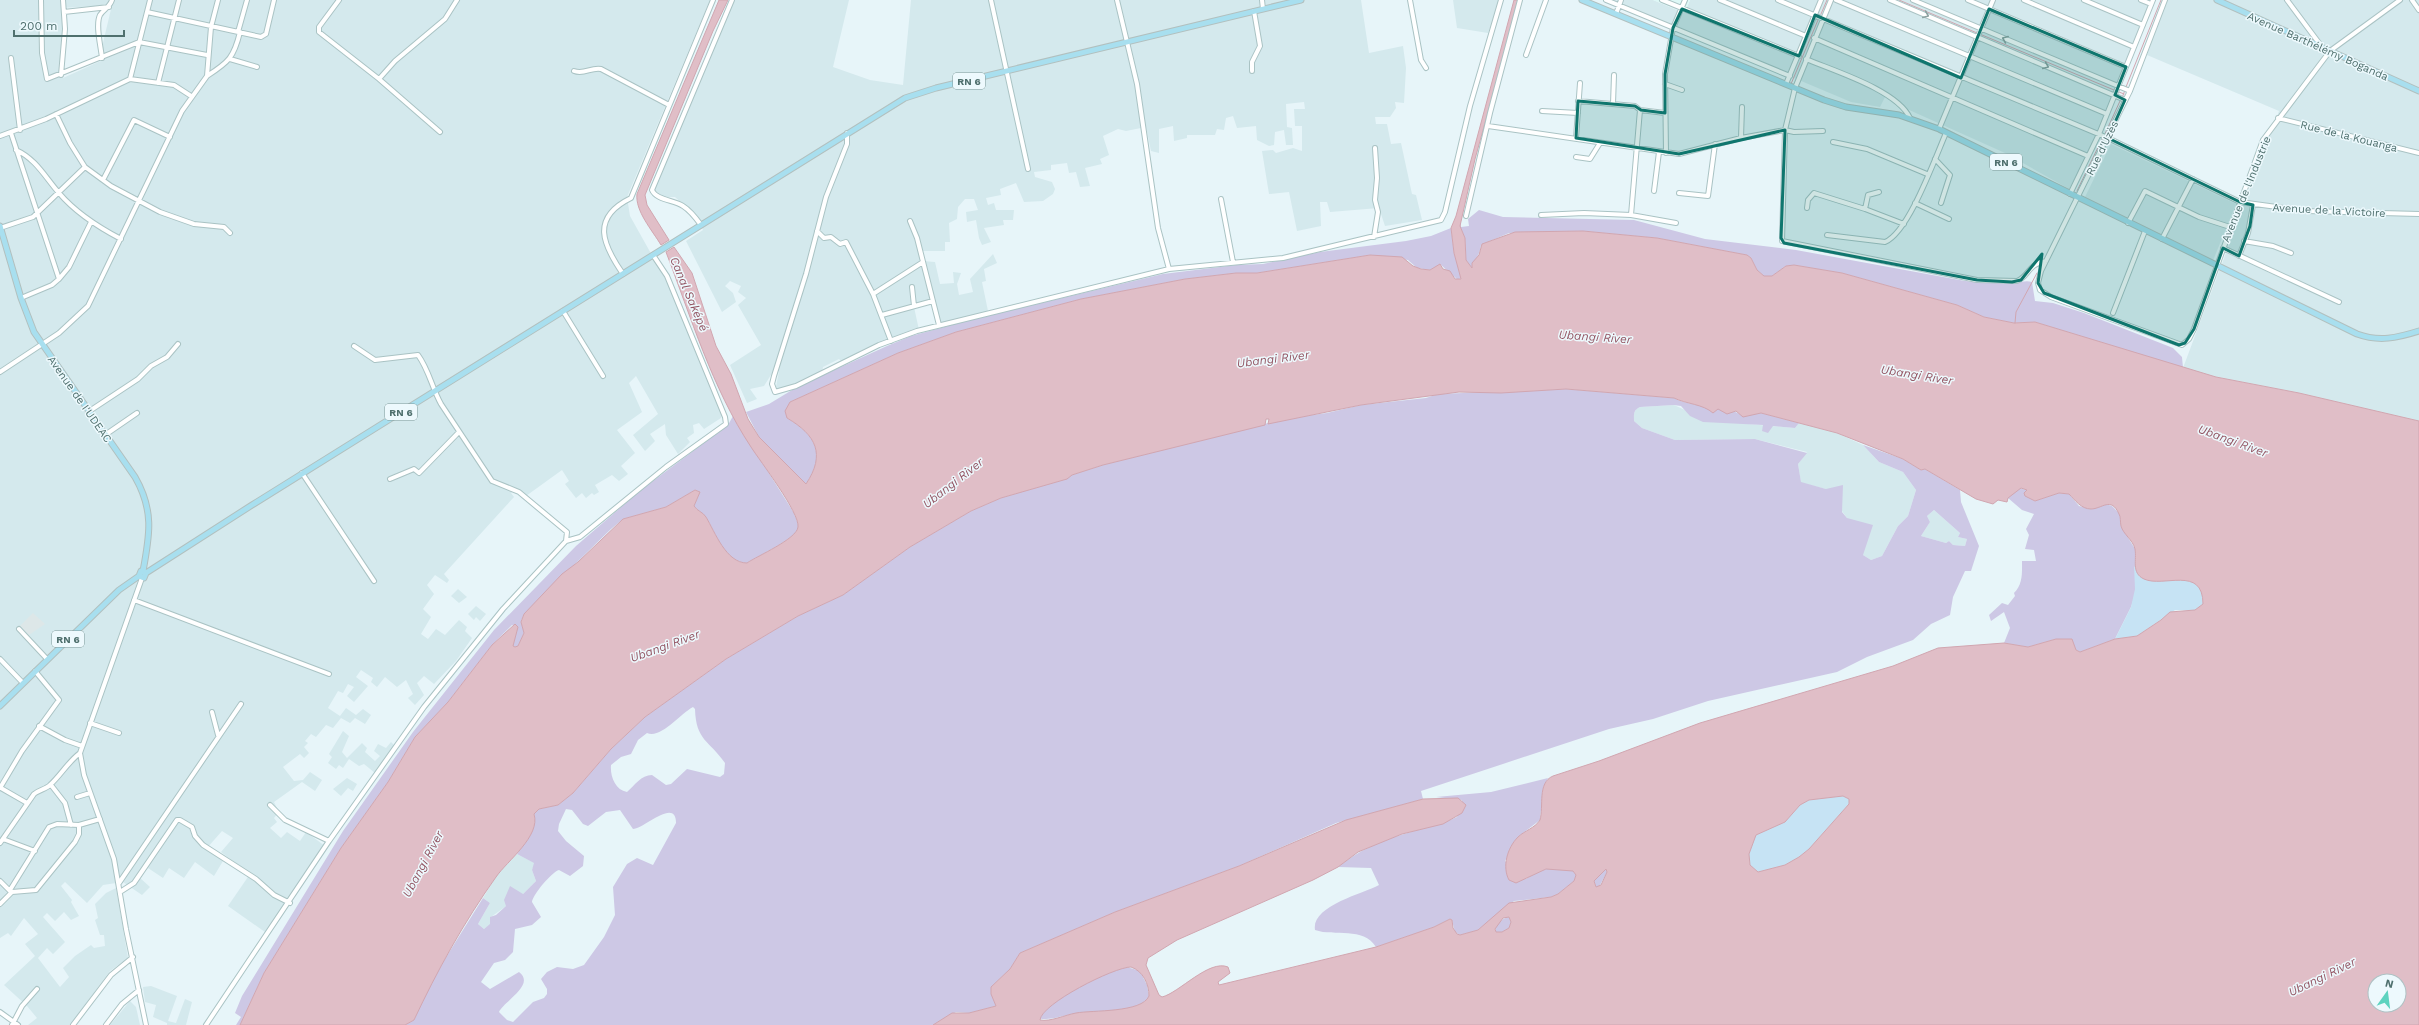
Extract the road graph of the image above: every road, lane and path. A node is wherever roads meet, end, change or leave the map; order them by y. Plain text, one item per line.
1 (41, 0) edge
2 (63, 0) edge
3 (112, 0) edge
4 (150, 0) edge
5 (179, 0) edge
6 (217, 0) edge
7 (248, 0) edge
8 (274, 0) edge
9 (339, 0) edge
10 (457, 0) edge
11 (713, 0) edge
12 (732, 0) edge
13 (991, 0) edge
14 (1117, 0) edge
15 (1262, 0) edge
16 (1301, 0) edge
17 (1410, 0) edge
18 (1502, 0) edge
19 (1520, 0) edge
20 (1546, 0) edge
21 (1582, 0) edge
22 (1606, 0) edge
23 (1621, 0) edge
24 (1662, 0) edge
25 (1685, 0) edge
26 (1720, 0) edge
27 (1778, 0) edge
28 (1821, 0) edge
29 (1831, 0) edge
30 (1836, 0) edge
31 (1890, 0) edge
32 (1913, 0) edge
33 (1968, 0) edge
34 (1993, 0) edge
35 (2024, 0) edge
36 (2084, 0) edge
37 (2141, 0) edge
38 (2217, 0) edge
39 (2287, 0) edge
40 (2400, 0) edge
41 (2412, 0) edge
42 (2165, 1) edge
43 (2152, 2) edge
44 (1619, 5) junction
45 (110, 6) junction
46 (1263, 9) junction
47 (1682, 9) junction
48 (1989, 9) junction
49 (2419, 10) edge
50 (1254, 11) junction
51 (64, 12) junction
52 (147, 12) junction
53 (1616, 14) junction
54 (1815, 15) junction
55 (175, 18) junction
56 (1823, 18) junction
57 (2143, 25) junction
58 (211, 27) junction
59 (1673, 28) junction
60 (1981, 29) junction
61 (239, 32) junction
62 (1806, 36) junction
63 (1671, 37) junction
64 (1978, 37) junction
65 (1814, 38) junction
66 (139, 42) junction
67 (1127, 42) junction
68 (168, 46) junction
69 (2134, 47) junction
70 (2324, 49) junction
71 (2330, 51) junction
72 (207, 55) junction
73 (1526, 55) dead end
74 (1799, 56) junction
75 (1969, 57) junction
76 (11, 58) dead end
77 (102, 58) junction
78 (230, 59) junction
79 (1806, 59) junction
80 (257, 67) dead end
81 (2126, 67) junction
82 (1426, 68) dead end
83 (574, 71) dead end
84 (1252, 71) dead end
85 (1006, 72) junction
86 (62, 75) junction
87 (1614, 75) dead end
88 (207, 76) junction
89 (1790, 76) junction
90 (1961, 78) junction
91 (130, 79) junction
92 (379, 79) junction
93 (158, 83) junction
94 (1580, 83) dead end
95 (1665, 84) junction
96 (1786, 84) junction
97 (2119, 85) junction
98 (1795, 88) junction
99 (1682, 90) dead end
100 (2130, 91) junction
101 (2419, 91) edge
102 (2115, 95) junction
103 (191, 96) junction
104 (1952, 99) junction
105 (2126, 100) junction
106 (1578, 101) junction
107 (1613, 104) junction
108 (669, 105) junction
109 (1742, 107) dead end
110 (1640, 110) junction
111 (1542, 111) dead end
112 (1578, 113) junction
113 (1665, 113) junction
114 (56, 114) junction
115 (2107, 114) junction
116 (1910, 118) junction
117 (2278, 118) junction
118 (1488, 126) junction
119 (1939, 129) junction
120 (20, 130) junction
121 (1785, 130) junction
122 (1823, 131) dead end
123 (440, 132) dead end
124 (11, 133) junction
125 (847, 133) junction
126 (1946, 133) junction
127 (2099, 134) junction
128 (0, 136) edge
129 (170, 137) junction
130 (1576, 138) junction
131 (1741, 138) junction
132 (2108, 138) junction
133 (1834, 142) dead end
134 (1600, 143) junction
135 (1715, 144) junction
136 (1375, 148) dead end
137 (1638, 148) junction
138 (16, 150) junction
139 (1659, 152) junction
140 (1666, 153) junction
141 (2419, 153) edge
142 (2088, 156) junction
143 (1576, 157) dead end
144 (1934, 159) junction
145 (85, 167) junction
146 (1028, 168) dead end
147 (1927, 174) junction
148 (2193, 179) junction
149 (103, 180) junction
150 (1654, 191) dead end
151 (1879, 192) dead end
152 (1679, 193) dead end
153 (59, 194) junction
154 (2070, 194) junction
155 (2078, 198) junction
156 (1221, 199) dead end
157 (139, 202) junction
158 (2240, 202) junction
159 (1941, 203) dead end
160 (1915, 204) junction
161 (2253, 204) junction
162 (2177, 207) junction
163 (1807, 208) dead end
164 (1865, 209) junction
165 (38, 212) junction
166 (2419, 214) edge
167 (1541, 215) dead end
168 (1631, 215) junction
169 (1466, 216) dead end
170 (1949, 219) dead end
171 (910, 221) dead end
172 (90, 222) junction
173 (2128, 222) junction
174 (1676, 223) dead end
175 (1904, 224) junction
176 (701, 225) junction
177 (2230, 227) junction
178 (1, 229) edge
179 (817, 231) junction
180 (2145, 231) junction
181 (230, 233) dead end
182 (1827, 234) dead end
183 (1374, 237) junction
184 (121, 239) junction
185 (2162, 239) junction
186 (2244, 241) junction
187 (2223, 248) junction
188 (2291, 252) dead end
189 (655, 254) junction
190 (2239, 256) junction
191 (2046, 261) junction
192 (923, 262) junction
193 (1233, 262) junction
194 (2216, 266) junction
195 (1169, 269) junction
196 (623, 274) junction
197 (59, 279) junction
198 (912, 287) dead end
199 (2040, 290) joint
200 (873, 294) junction
201 (21, 298) junction
202 (933, 301) junction
203 (2339, 302) dead end
204 (914, 306) junction
205 (563, 311) junction
206 (2113, 313) dead end
207 (882, 315) junction
208 (939, 325) junction
209 (2419, 331) edge
210 (891, 341) junction
211 (178, 344) dead end
212 (42, 345) junction
213 (354, 346) dead end
214 (0, 372) edge
215 (603, 376) dead end
216 (434, 392) junction
217 (88, 412) junction
218 (137, 414) dead end
219 (459, 432) junction
220 (105, 435) junction
221 (302, 473) junction
222 (390, 479) dead end
223 (566, 541) junction
224 (144, 572) junction
225 (140, 577) junction
226 (374, 581) dead end
227 (134, 600) junction
228 (19, 629) dead end
229 (0, 659) edge
230 (47, 659) junction
231 (35, 671) junction
232 (329, 674) dead end
233 (23, 684) junction
234 (241, 704) dead end
235 (0, 706) edge
236 (212, 712) dead end
237 (90, 723) junction
238 (39, 726) junction
239 (118, 733) dead end
240 (218, 735) junction
241 (82, 746) junction
242 (80, 753) junction
243 (51, 785) junction
244 (0, 788) edge
245 (90, 792) junction
246 (77, 797) dead end
247 (27, 803) junction
248 (270, 805) dead end
249 (100, 819) junction
250 (71, 825) junction
251 (79, 825) junction
252 (3, 839) junction
253 (329, 841) junction
254 (0, 843) edge
255 (35, 851) junction
256 (0, 881) edge
257 (119, 883) junction
258 (11, 891) junction
259 (120, 892) junction
260 (290, 903) junction
261 (0, 904) edge
262 (133, 958) junction
263 (37, 989) dead end
264 (139, 990) junction
265 (0, 1012) edge
266 (14, 1024) edge
267 (73, 1025) edge
268 (106, 1025) edge
269 (146, 1025) edge
270 (206, 1025) edge

1 - 86 street
2 - 51 street
3 - 45 street
4 - 52 street
5 - 55 street
6 - 58 street
7 - 61 street
8 - 61 street
9 - 92 street
10 - 92 street
11 - 108 street
12 - 176 street
13 - 85 street
14 - 67 street
15 - 46 street
16 - 46 main road, RN 6
17 - 82 street
18 - 183 street
19 - 118 street
20 - 73 street
21 - 53 main road, RN 6
22 - 44 street
23 - 44 street
24 - 47 street
25 - 47 street
26 - 62 street
27 - 54 street, Avenue de la Victoire
28 - 54 street
29 - 56 street
30 - 75 street
31 -> 64 street
32 - 60 street
33 - 48 street
34 - 48 street
35 - 69 street
36 - 57 street
37 - 43 street
38 - 70 main road, Avenue Barthélémy Boganda
39 - 70 street
40 - 71 street, Avenue de l'Industrie
41 - 49 street
42 - 100 street, Rue d'Uzès
43 - 57 street
44 - 53 street
44 - 59 street
45 - 51 street
45 - 77 street
46 - 50 main road, RN 6
47 - 59 street
47 - 74 street
48 - 60 street
48 - 81 street
50 - 67 main road, RN 6
50 - 84 street
51 - 86 street
52 - 55 street
52 - 66 street
53 - 63 main road, RN 6
54 - 56 street, Avenue de la Victoire
54 - 62 street
55 - 58 street
55 - 68 street
56 - 65 street
56 - 90 street, Avenue de la Victoire
57 - 69 street
58 - 61 street
58 - 72 street
59 - 63 street
59 - 89 street
60 - 64 street
97 -> 60 street
61 - 78 street
62 - 74 street
63 - 95 street
63 - 96 main road, RN 6
64 - 75 street
64 -> 102 street
65 - 79 street
65 - 104 street
66 - 68 street
66 - 77 street
66 - 91 street
67 - 85 main road, RN 6
67 - 195 street
68 - 72 street
68 - 93 street
69 - 81 street
70 - 71 main road, Avenue Barthélémy Boganda
71 - 101 main road, Avenue Barthélémy Boganda
71 - 117 street, Avenue de l'Industrie
72 - 88 street
74 - 89 street
75 - 90 street
75 - 115 street
76 - 120 street
77 - 86 street
78 - 80 street
78 - 88 street
79 - 98 street
79 - 116 street
81 - 97 street
83 - 108 street
85 - 125 main road, RN 6
85 - 146 street
87 - 107 street
88 - 103 street
89 - 96 street
90 - 104 street
90 - 127 street, Avenue de la Victoire
91 - 93 street
91 - 114 street
92 - 123 street
93 - 103 street
94 - 106 street
95 - 99 street
95 - 113 street
96 - 98 main road, RN 6
97 - 100 street
97 - 102 street
98 - 116 main road, RN 6
98 - 121 street
100 - 105 street, Rue d'Uzès
102 - 105 street
102 - 115 street
103 - 129 street
104 - 119 street
104 - 142 street
105 - 132 street, Rue d'Uzès
106 - 107 street
106 - 112 street
107 - 110 street
108 - 196 street
109 - 131 street
110 - 113 street
110 - 137 street
111 - 112 street
112 - 130 street
113 - 140 street
114 - 120 street
114 - 145 street
115 - 127 street
116 - 119 main road, RN 6
117 - 141 street, Rue de la Kouanga
117 - 158 street, Avenue de l'Industrie
118 - 130 street
118 - 169 street
119 - 126 main road, RN 6
120 - 124 street
121 - 122 street
121 - 131 street
121 - 191 street
124 - 128 street
124 - 138 street
125 - 176 main road, RN 6
125 - 179 street
126 - 144 street
126 - 154 main road, RN 6
127 - 132 street, Avenue de la Victoire
127 - 142 street
129 - 149 street
129 - 157 street
130 - 134 street
131 - 135 street
132 - 148 street, Avenue de la Victoire
132 - 155 street, Rue d'Uzès
133 - 147 street
134 - 137 street
134 - 143 street
135 - 140 street
135 - 152 street
136 - 183 street
137 - 139 street
137 - 168 street
138 - 153 street
138 - 165 street
139 - 140 street
139 - 150 street
142 - 154 street
144 - 147 street
144 - 159 street
145 - 149 street
145 - 153 street
147 - 160 street
148 - 158 street, Avenue de la Victoire
148 - 162 street
149 - 157 street
151 - 164 street
153 - 165 street
153 - 172 street
154 - 155 main road, RN 6
155 - 173 main road, RN 6
155 - 191 street, Rue d'Uzès
156 - 193 street
157 - 181 street
157 - 184 street
158 - 161 street, Avenue de la Victoire
158 - 177 street, Avenue de l'Industrie
160 - 170 street
160 - 175 street
161 - 166 street, Avenue de la Victoire
161 - 186 street
162 - 173 street
162 - 177 street
162 - 185 street
163 - 164 street
164 - 175 street
165 - 178 street
165 - 197 street
167 - 168 street
168 - 174 street
171 - 192 street
172 - 184 street
172 - 197 street
173 - 180 main road, RN 6
175 - 182 street
176 - 189 main road, RN 6
177 - 187 street, Avenue de l'Industrie
178 - 201 main road, Avenue de I'UDEAC
179 - 200 street
179 - 210 street
180 - 185 main road, RN 6
180 - 206 street
183 - 193 street
184 - 212 street
185 - 194 main road, RN 6
186 - 188 street
186 - 190 street
187 - 190 street
187 - 194 street, Avenue de l'Industrie
189 - 196 main road, RN 6
189 - 223 street
190 - 203 street
191 - 199 street, Rue d'Uzès
192 - 200 street
192 - 202 street
193 - 195 street
194 - 199 street, Avenue de l'Industrie
194 - 209 main road, RN 6
195 - 208 street
196 - 205 main road, RN 6
197 - 201 street
198 - 204 street
200 - 207 street
201 - 212 main road, Avenue de I'UDEAC
202 - 204 street
202 - 208 street
204 - 207 street
205 - 215 street
205 - 216 main road, RN 6
207 - 210 street
208 - 210 street
211 - 217 street
212 - 214 street
212 - 217 main road, Avenue de I'UDEAC
213 - 216 street
216 - 219 street
216 - 221 main road, RN 6
217 - 220 main road, Avenue de I'UDEAC
218 - 220 street
219 - 222 street
219 - 223 street
220 - 224 main road, Avenue de I'UDEAC
221 - 224 main road, RN 6
221 - 226 street
223 - 253 street
224 - 225 main road, RN 6
225 - 227 street
225 - 230 main road, RN 6
227 - 232 street
227 - 237 street
228 - 230 street
229 - 233 street
230 - 231 main road, RN 6
231 - 233 main road, RN 6
231 - 238 street
233 - 235 main road, RN 6
234 - 240 street
236 - 240 street
237 - 239 street
237 - 241 street
238 - 241 street
238 - 244 street
240 - 257 street
241 - 242 street
242 - 243 street
242 - 245 street
243 - 247 street
243 - 250 street
244 - 247 street
245 - 246 street
245 - 249 street
247 - 252 street
248 - 253 street
249 - 251 street
249 - 257 street
250 - 251 street
250 - 255 street
251 - 258 street
252 - 254 street
252 - 255 street
253 - 260 street
255 - 258 street
256 - 258 street
257 - 259 street
258 - 261 street
259 - 260 street
259 - 262 street
260 - 270 street
262 - 264 street
262 - 267 street
263 - 266 street
264 - 268 street
264 - 269 street
265 - 266 street

